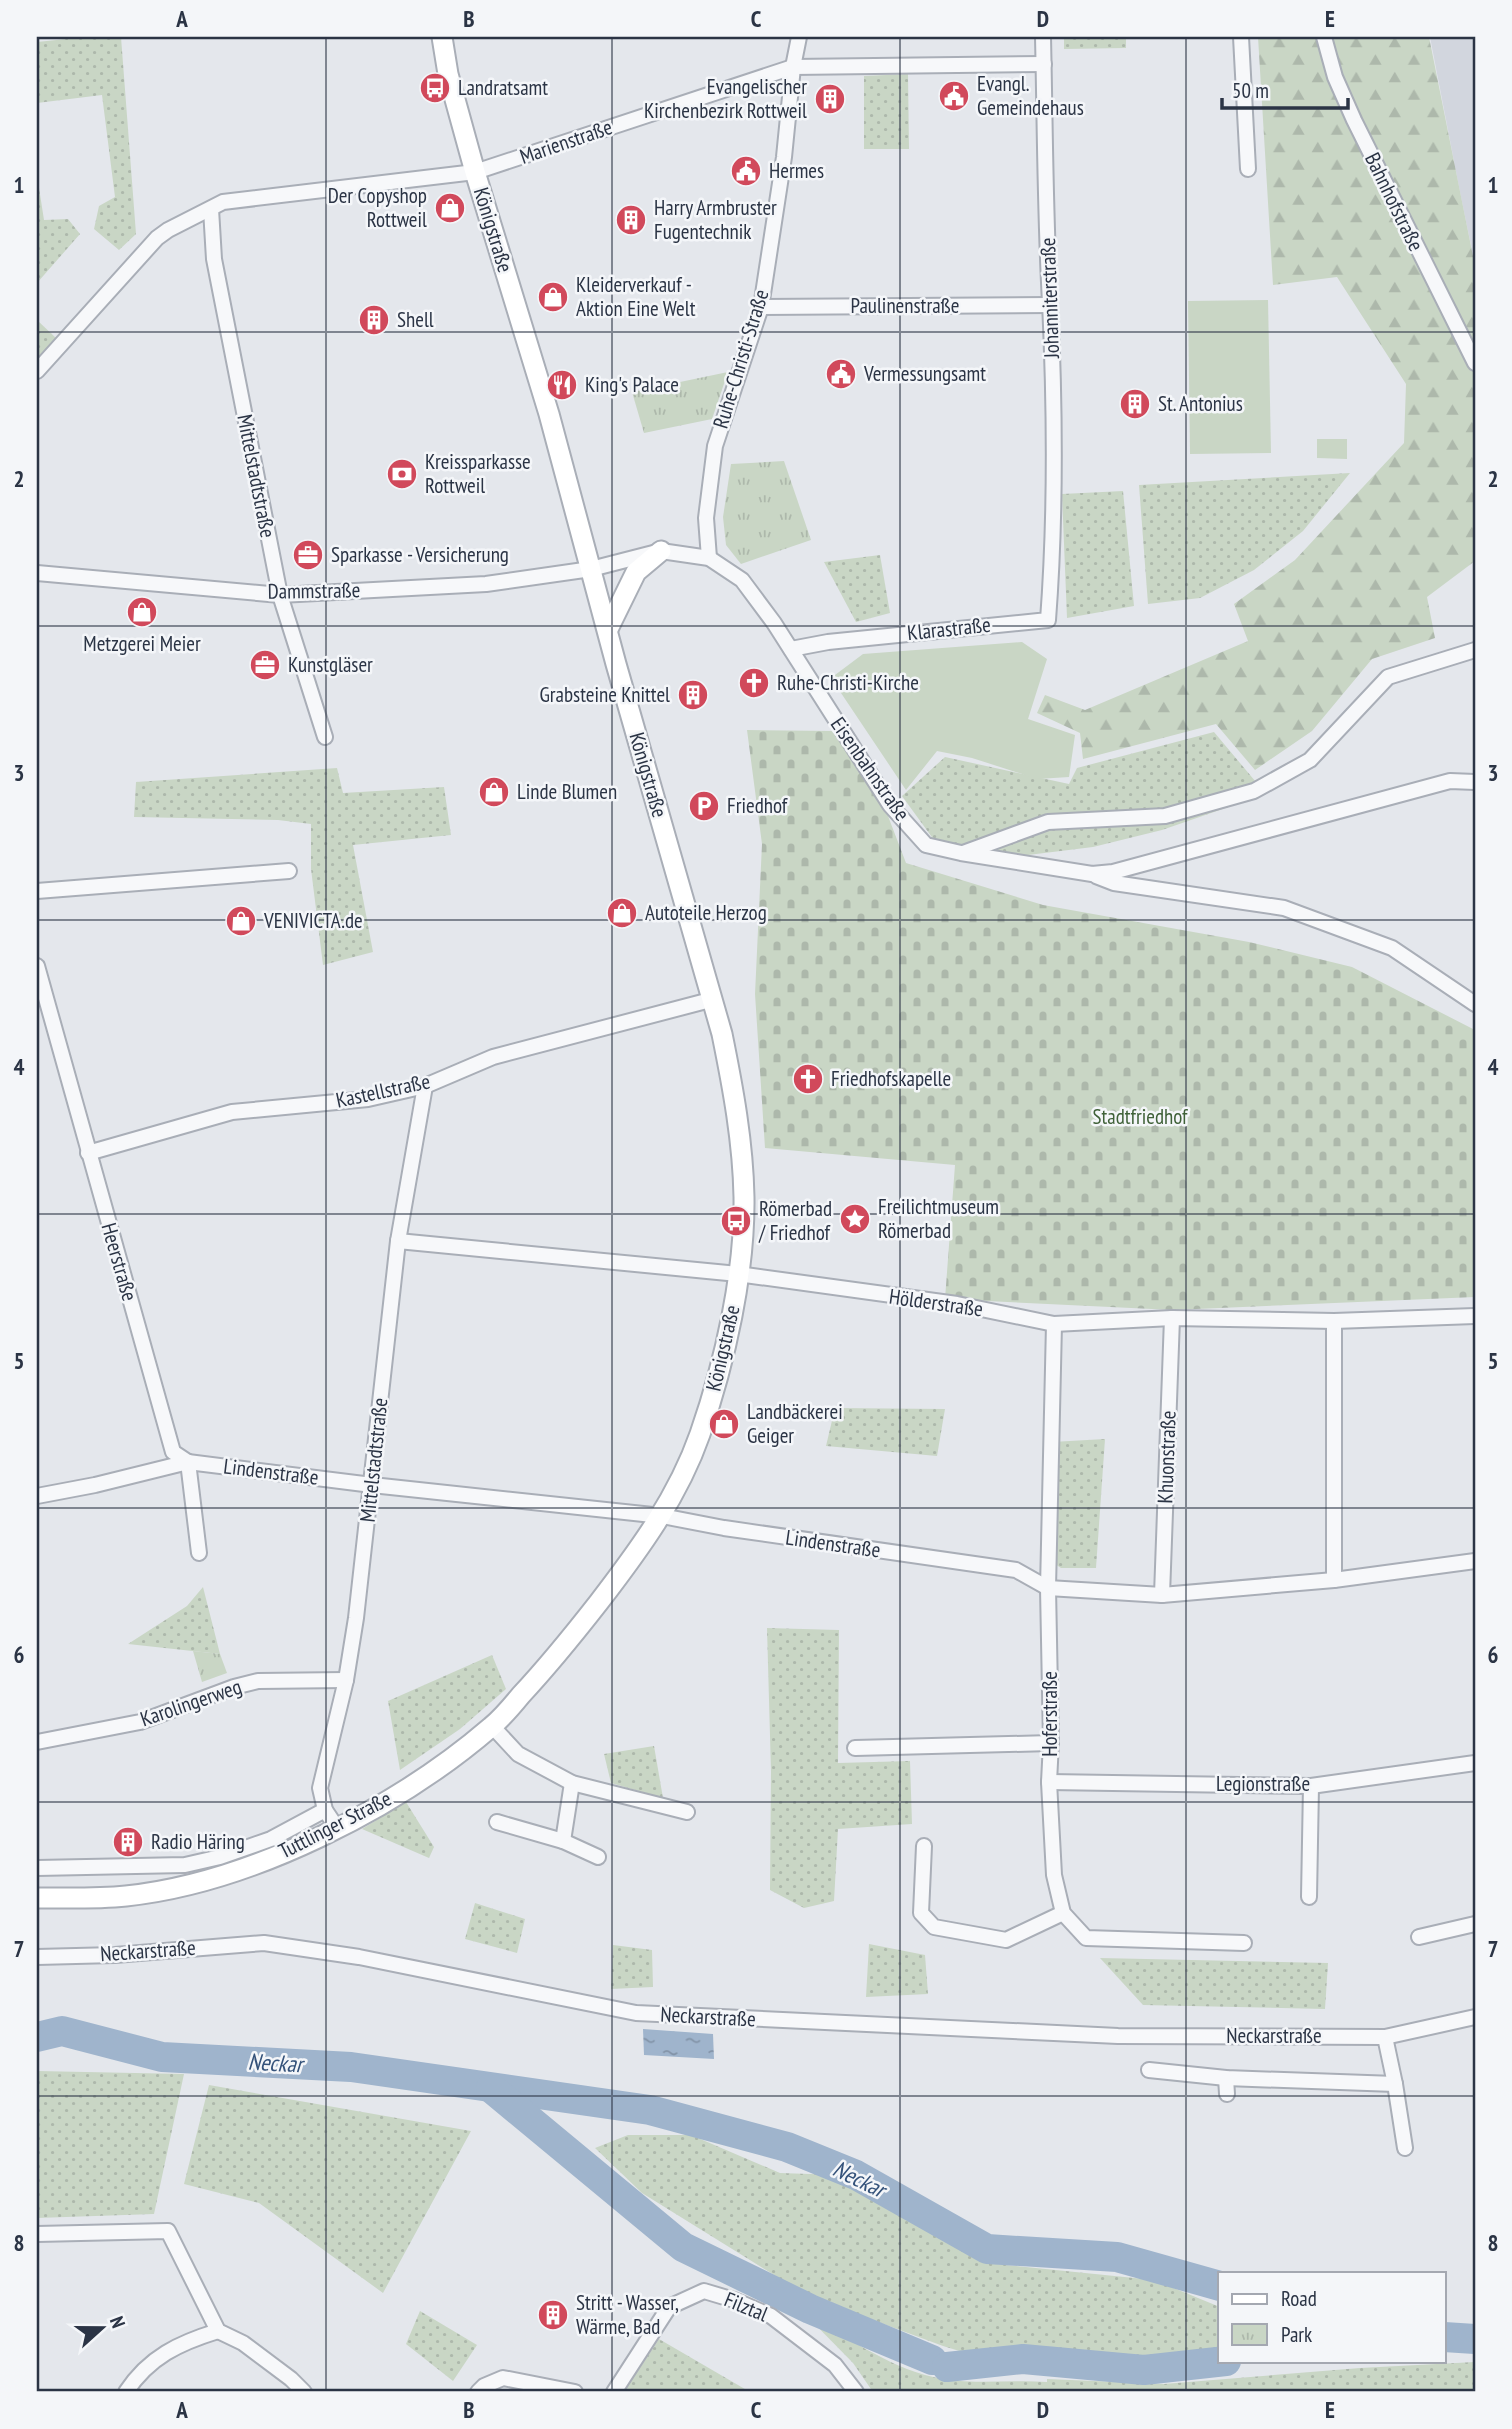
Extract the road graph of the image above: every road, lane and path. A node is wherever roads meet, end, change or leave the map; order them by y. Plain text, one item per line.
1 (442, 37) edge
2 (799, 37) edge
3 (1043, 37) edge
4 (1241, 37) edge
5 (1324, 37) edge
6 (1044, 64) junction
7 (793, 66) junction
8 (1248, 169) dead end
9 (475, 172) junction
10 (211, 209) junction
11 (1050, 305) junction
12 (761, 307) junction
13 (1475, 363) edge
14 (37, 371) edge
15 (661, 551) junction
16 (709, 558) junction
17 (1053, 560) joint
18 (591, 569) junction
19 (37, 573) edge
20 (280, 595) junction
21 (608, 629) junction
22 (791, 649) junction
23 (1475, 650) edge
24 (325, 737) dead end
25 (1475, 782) edge
26 (961, 853) junction
27 (289, 871) dead end
28 (1092, 874) junction
29 (37, 891) edge
30 (37, 966) edge
31 (41, 995) edge
32 (714, 999) junction
33 (1475, 1004) edge
34 (425, 1086) junction
35 (88, 1153) junction
36 (398, 1241) junction
37 (738, 1275) junction
38 (1475, 1316) edge
39 (1172, 1318) junction
40 (1334, 1321) junction
41 (1054, 1324) junction
42 (188, 1462) junction
43 (372, 1485) junction
44 (37, 1496) edge
45 (662, 1516) junction
46 (200, 1553) dead end
47 (1475, 1561) edge
48 (1334, 1580) junction
49 (1048, 1588) junction
50 (1162, 1595) junction
51 (346, 1680) junction
52 (492, 1727) junction
53 (37, 1742) edge
54 (1051, 1743) junction
55 (855, 1748) dead end
56 (1475, 1763) edge
57 (1049, 1782) junction
58 (572, 1783) junction
59 (1311, 1786) junction
60 (325, 1810) junction
61 (687, 1812) dead end
62 (497, 1822) dead end
63 (337, 1828) junction
64 (563, 1841) junction
65 (924, 1846) dead end
66 (598, 1857) dead end
67 (37, 1868) edge
68 (1309, 1897) dead end
69 (37, 1898) edge
70 (1063, 1913) junction
71 (1475, 1924) edge
72 (1419, 1937) dead end
73 (1244, 1944) dead end
74 (37, 1957) edge
75 (1475, 2017) edge
76 (1385, 2037) junction
77 (1149, 2070) dead end
78 (1226, 2078) junction
79 (1395, 2084) junction
80 (1227, 2094) dead end
81 (1405, 2148) dead end
82 (37, 2234) edge
83 (218, 2331) junction
84 (126, 2392) edge
85 (304, 2392) edge
86 (478, 2392) edge
87 (575, 2392) edge
88 (614, 2392) edge
89 (856, 2392) edge

1 - 9 street, Königstraße
2 - 7 street, Ruhe-Christi-Straße
3 - 6 street, Johanniterstraße
4 - 8 street
5 - 13 street, Bahnhofstraße
6 - 7 street, Marienstraße
6 - 11 street, Johanniterstraße
7 - 9 street, Marienstraße
7 - 12 street, Ruhe-Christi-Straße
9 - 10 street, Marienstraße
9 - 18 street, Königstraße
10 - 14 street, Marienstraße
10 - 20 street, Mittelstadtstraße
11 - 12 street, Paulinenstraße
11 - 17 street, Johanniterstraße
12 - 16 street, Ruhe-Christi-Straße
15 - 16 street, Eisenbahnstraße
15 - 18 street, Eisenbahnstraße
15 - 21 street
16 - 22 street, Eisenbahnstraße
17 - 22 street, Klarastraße
18 - 20 street, Dammstraße
18 - 21 street, Königstraße
19 - 20 street, Dammstraße
20 - 24 street, Mittelstadtstraße
21 - 32 street, Königstraße
22 - 26 street, Eisenbahnstraße
23 - 26 street
25 - 28 street, Eisenbahnstraße
26 - 28 street, Eisenbahnstraße
27 - 29 street
28 - 33 street, Eisenbahnstraße
30 - 31 street, Heerstraße
31 - 35 street, Heerstraße
32 - 34 street, Kastellstraße
32 - 37 street, Königstraße
34 - 35 street, Kastellstraße
34 - 36 street, Mittelstadtstraße
35 - 42 street, Heerstraße
36 - 37 street, Hölderstraße
36 - 43 street, Mittelstadtstraße
37 - 41 street, Hölderstraße
37 - 45 street, Königstraße
38 - 40 street, Hölderstraße
39 - 40 street, Hölderstraße
39 - 41 street, Hölderstraße
39 - 50 street, Khuonstraße
40 - 48 street
41 - 49 street, Hoferstraße
42 - 43 street, Lindenstraße
42 - 44 street
42 - 46 street, Heerstraße
43 - 45 street, Lindenstraße
43 - 51 street, Mittelstadtstraße
45 - 49 street, Lindenstraße
45 - 52 street, Tuttlinger Straße
47 - 48 street, Lindenstraße
48 - 50 street, Lindenstraße
49 - 50 street, Lindenstraße
49 - 54 street, Hoferstraße
51 - 53 street, Karolingerweg
51 - 60 street, Mittelstadtstraße
52 - 58 street
52 - 63 street, Tuttlinger Straße
54 - 55 street
54 - 57 street, Hoferstraße
56 - 59 street, Legionstraße
57 - 59 street, Legionstraße
57 - 70 street, Hoferstraße
58 - 61 street
58 - 64 street
59 - 68 street
60 - 63 street
60 - 67 street
62 - 64 street
63 - 69 street, Tuttlinger Straße
64 - 66 street
65 - 70 street
70 - 73 street
71 - 72 street
74 - 76 street, Neckarstraße
75 - 76 street, Neckarstraße
76 - 79 street
77 - 78 street, Neckarstraße
78 - 79 street, Neckarstraße
78 - 80 street, Neckarstraße
79 - 81 street
82 - 83 street
83 - 84 street
83 - 85 street
86 - 87 street
88 - 89 street, Filztal

